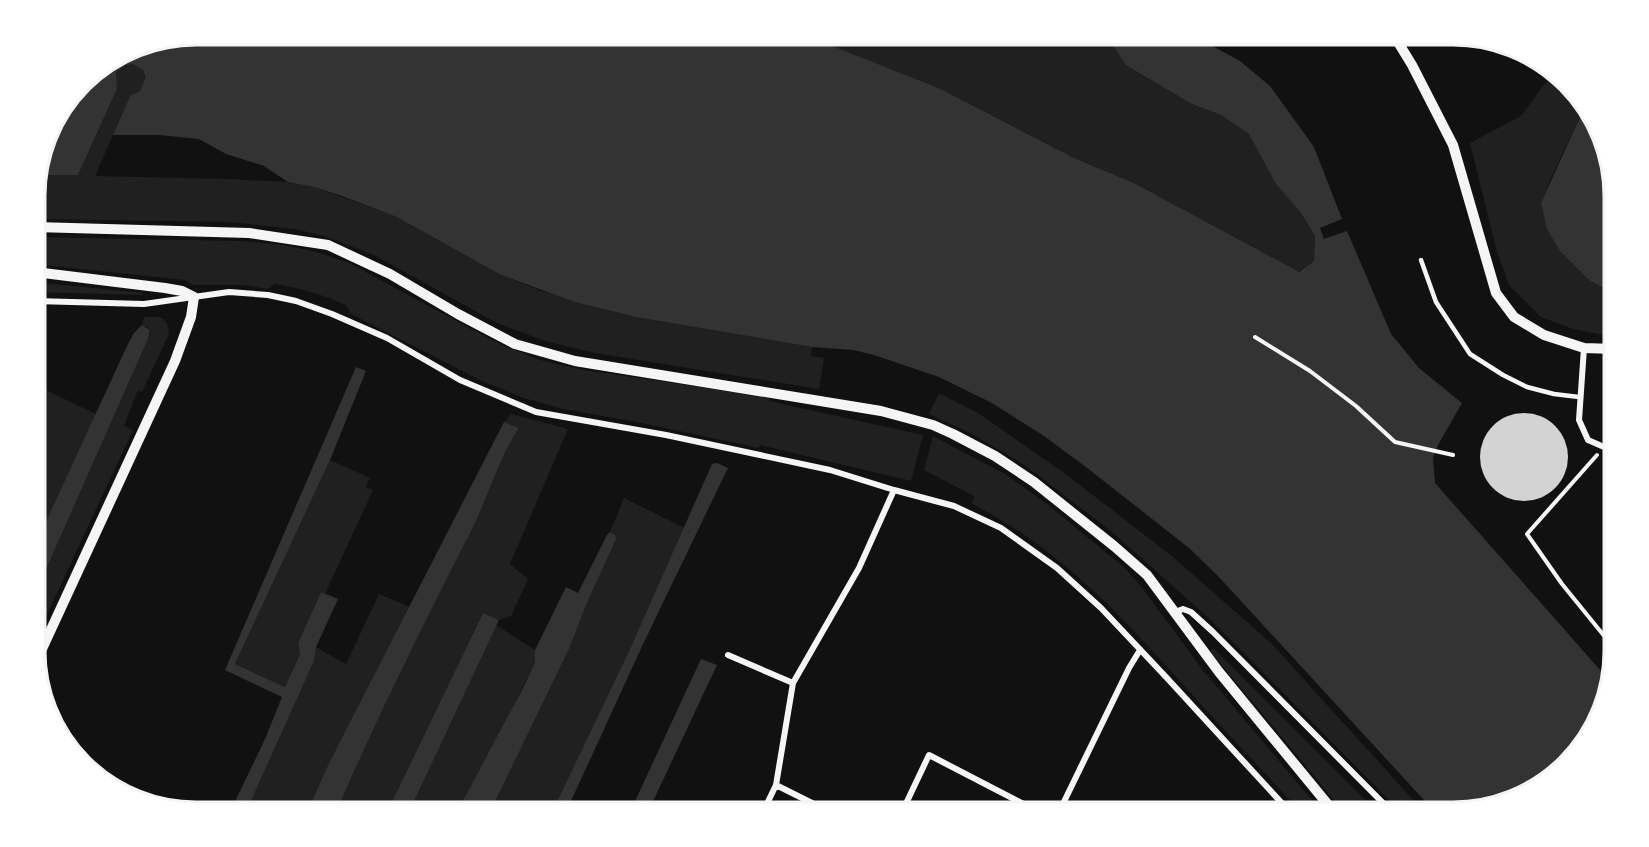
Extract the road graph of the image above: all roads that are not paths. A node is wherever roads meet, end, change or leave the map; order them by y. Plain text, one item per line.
1 (1400, 45) edge
2 (45, 227) edge
3 (1421, 260) dead end
4 (45, 273) edge
5 (194, 297) junction
6 (45, 301) edge
7 (1584, 348) junction
8 (1604, 349) edge
9 (1579, 397) junction
10 (1604, 447) edge
11 (894, 490) junction
12 (1173, 613) junction
13 (45, 643) edge
14 (1140, 650) junction
15 (728, 655) dead end
16 (793, 682) junction
17 (776, 785) junction
18 (768, 802) edge
19 (810, 802) edge
20 (907, 802) edge
21 (1020, 802) edge
22 (1064, 802) edge
23 (1278, 802) edge
24 (1326, 802) edge
25 (1382, 802) edge

1 - 7 street
2 - 12 street
3 - 9 lane
4 - 5 street
5 - 6 street
5 - 11 street
5 - 13 street
7 - 8 street
7 - 9 street
9 - 10 street
11 - 14 street
11 - 16 street
12 - 24 street
12 - 25 street
14 - 22 street
14 - 23 street
15 - 16 street
16 - 17 street
17 - 18 street
17 - 19 street
20 - 21 street

